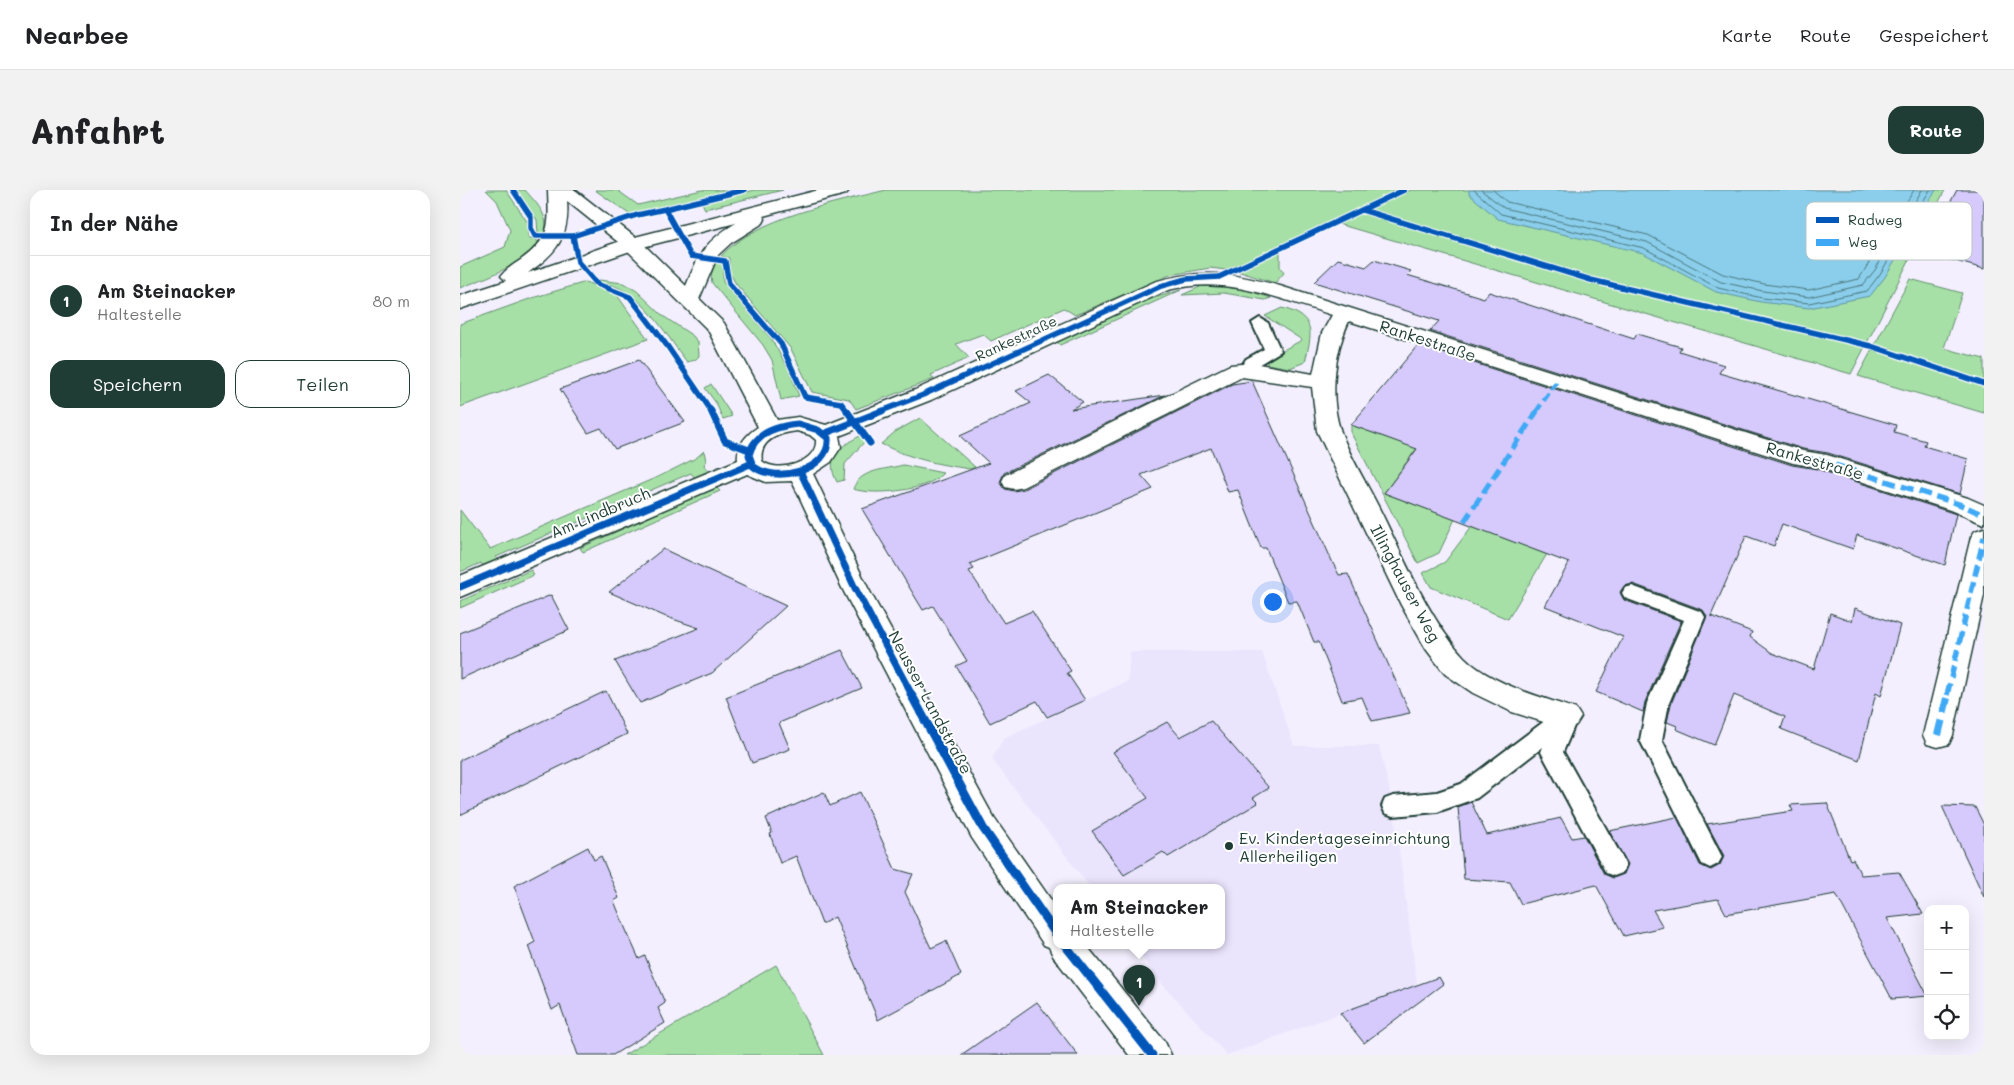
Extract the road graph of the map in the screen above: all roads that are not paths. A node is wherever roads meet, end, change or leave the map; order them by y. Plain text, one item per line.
1 (557, 190) edge
2 (564, 190) edge
3 (840, 190) edge
4 (799, 200) junction
5 (632, 244) junction
6 (487, 293) junction
7 (690, 300) junction
8 (460, 303) edge
9 (1343, 313) junction
10 (1260, 323) dead end
11 (1247, 370) junction
12 (1322, 382) junction
13 (771, 430) junction
14 (826, 433) junction
15 (750, 464) junction
16 (800, 471) junction
17 (1014, 481) dead end
18 (1984, 515) edge
19 (1984, 537) edge
20 (460, 587) edge
21 (1632, 593) dead end
22 (1566, 717) junction
23 (1938, 735) dead end
24 (1394, 806) dead end
25 (1710, 857) dead end
26 (1614, 865) dead end
27 (1053, 930) edge
28 (1068, 949) edge
29 (1150, 1055) edge

1 - 6 street
2 - 5 street
3 - 4 street
4 - 5 street
4 - 7 street
5 - 6 street
5 - 7 street
6 - 8 street
7 - 13 street
9 - 12 street, Illinghauser Weg
9 - 14 street, Rankestraße
9 - 18 street, Rankestraße
10 - 11 lane
11 - 12 street
11 - 17 street
12 - 22 street, Illinghauser Weg
13 - 14 street
13 - 15 street
14 - 16 street
15 - 16 street
15 - 20 street, Am Lindbruch
16 - 27 street, Neusser Landstraße
19 - 23 street
21 - 25 lane
22 - 24 lane
22 - 26 lane
28 - 29 street

